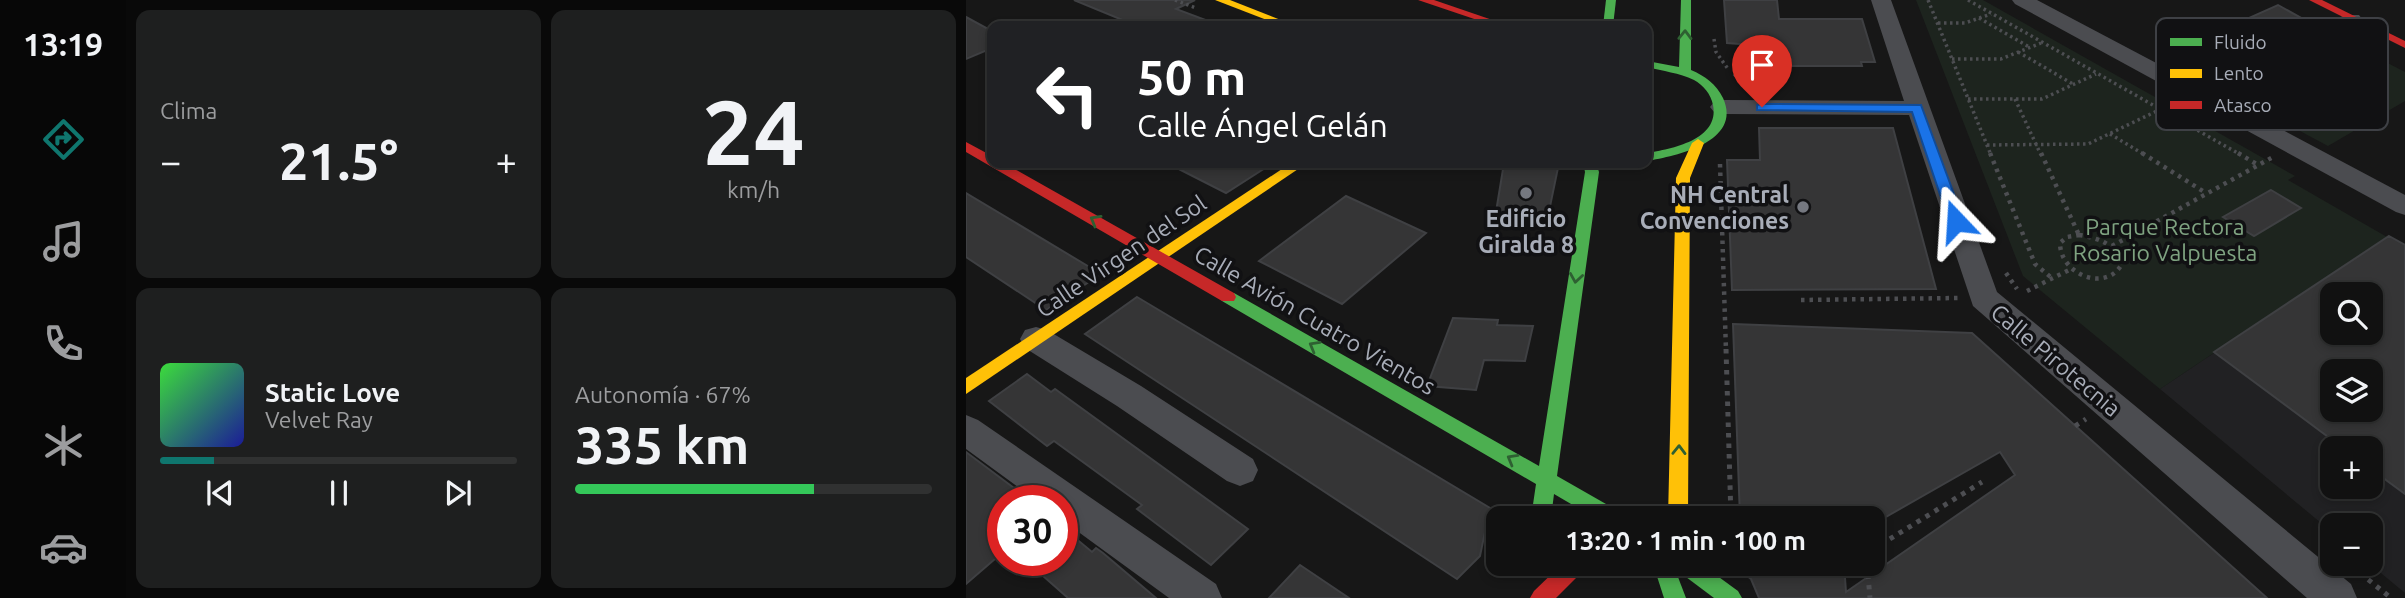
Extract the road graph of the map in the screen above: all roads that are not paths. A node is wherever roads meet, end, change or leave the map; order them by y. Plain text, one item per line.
1 (1220, 0) edge
2 (1423, 0) edge
3 (1611, 0) edge
4 (1686, 0) edge
5 (1881, 0) edge
6 (2022, 0) edge
7 (2314, 0) edge
8 (2339, 0) edge
9 (2350, 18) edge
10 (2376, 18) edge
11 (1277, 21) edge
12 (1489, 21) edge
13 (1607, 21) edge
14 (2388, 24) edge
15 (2405, 32) edge
16 (2388, 37) edge
17 (2405, 45) edge
18 (1652, 65) edge
19 (1685, 70) junction
20 (2156, 72) edge
21 (1722, 107) junction
22 (1917, 108) junction
23 (2263, 130) edge
24 (1698, 143) junction
25 (966, 146) edge
26 (1652, 157) edge
27 (987, 158) edge
28 (1004, 168) edge
29 (1293, 168) edge
30 (1591, 168) edge
31 (2405, 206) edge
32 (1161, 258) junction
33 (1036, 339) junction
34 (966, 387) edge
35 (966, 430) edge
36 (1240, 470) dead end
37 (1546, 479) junction
38 (1543, 506) edge
39 (1592, 506) edge
40 (1678, 506) edge
41 (1560, 576) edge
42 (1668, 576) edge
43 (1677, 576) edge
44 (1701, 576) edge
45 (1534, 594) edge
46 (1202, 598) edge
47 (1676, 598) edge
48 (1731, 598) edge
49 (2337, 598) edge

1 - 11 main road
2 - 12 main road
3 - 13 main road
19 -> 4 main road
5 - 22 street, Calle Pirotecnia
6 - 20 street
7 - 9 main road
8 - 10 main road
14 - 15 main road
16 - 17 main road
18 - 19 main road
19 - 21 main road
21 - 22 street
21 - 24 main road
22 - 49 street, Calle Pirotecnia
23 - 31 street
24 - 26 main road
40 -> 24 main road
25 - 27 main road, Calle Avión Cuatro Vientos
32 -> 28 main road, Calle Avión Cuatro Vientos
29 - 32 main road, Calle Virgen del Sol
30 -> 37 main road
32 - 33 main road, Calle Virgen del Sol
37 -> 32 main road, Calle Avión Cuatro Vientos
33 - 34 main road, Calle Virgen del Sol
33 - 36 street
35 - 46 street
37 - 38 main road
37 - 39 main road, Calle Avión Cuatro Vientos
41 - 45 main road
42 - 47 main road
43 - 47 main road
44 - 48 main road

